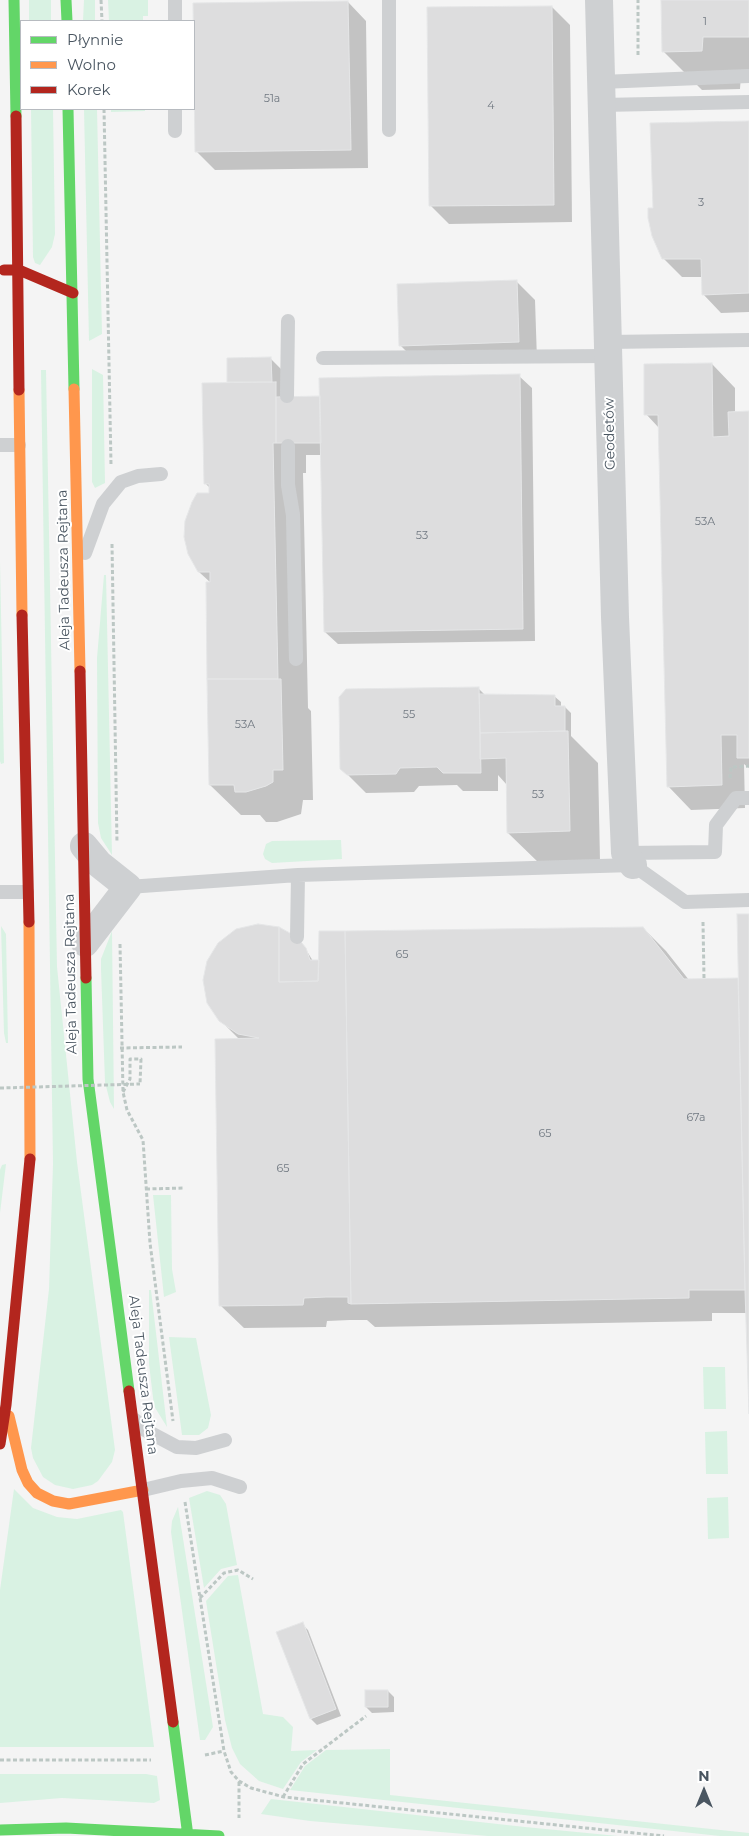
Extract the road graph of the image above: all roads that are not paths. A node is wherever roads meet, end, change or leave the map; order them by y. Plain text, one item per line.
1 (14, 0) edge
2 (66, 0) edge
3 (175, 0) edge
4 (389, 0) edge
5 (599, 0) edge
6 (67, 20) edge
7 (175, 20) edge
8 (749, 76) edge
9 (601, 93) junction
10 (749, 102) edge
11 (68, 110) edge
12 (175, 110) edge
13 (389, 130) dead end
14 (176, 131) dead end
15 (0, 270) edge
16 (19, 270) junction
17 (73, 293) junction
18 (55, 296) dead end
19 (7, 301) dead end
20 (24, 301) junction
21 (288, 321) dead end
22 (749, 340) edge
23 (608, 349) junction
24 (323, 358) dead end
25 (287, 396) dead end
26 (0, 445) edge
27 (19, 445) junction
28 (288, 446) dead end
29 (161, 474) dead end
30 (79, 567) junction
31 (296, 659) dead end
32 (749, 798) edge
33 (84, 846) junction
34 (629, 859) junction
35 (298, 875) junction
36 (128, 887) junction
37 (0, 892) edge
38 (27, 892) junction
39 (749, 900) edge
40 (297, 937) dead end
41 (85, 943) junction
42 (6, 1405) junction
43 (133, 1418) junction
44 (225, 1440) dead end
45 (0, 1444) edge
46 (240, 1487) dead end
47 (143, 1490) junction
48 (0, 1830) edge
49 (188, 1835) edge
50 (219, 1836) edge

1 - 16 main road
2 - 6 main road
3 - 7 lane
4 - 13 lane
5 - 9 street, Geodetów
8 - 9 lane
9 - 10 lane
9 - 23 street, Geodetów
11 - 17 main road, Aleja Tadeusza Rejtana
12 - 14 lane
15 - 16 main road
16 - 17 main road
16 - 20 main road
17 - 18 main road
17 - 30 main road, Aleja Tadeusza Rejtana
19 - 20 main road
20 - 27 main road
21 - 25 lane
22 - 23 lane
23 - 24 lane
23 - 34 street, Geodetów
26 - 27 lane
27 - 38 main road
28 - 31 lane
29 - 30 lane
30 - 33 main road, Aleja Tadeusza Rejtana
32 - 34 lane
33 - 36 street
33 - 41 main road, Aleja Tadeusza Rejtana
34 - 35 lane
34 - 39 lane
35 - 36 lane
35 - 40 lane
36 - 41 street
37 - 38 lane
38 - 42 main road
41 - 43 main road, Aleja Tadeusza Rejtana
42 - 45 main road
42 - 47 main road
43 - 44 lane
43 - 47 main road, Aleja Tadeusza Rejtana
46 - 47 lane
47 - 49 main road, Aleja Tadeusza Rejtana
48 - 49 main road
49 - 50 main road

